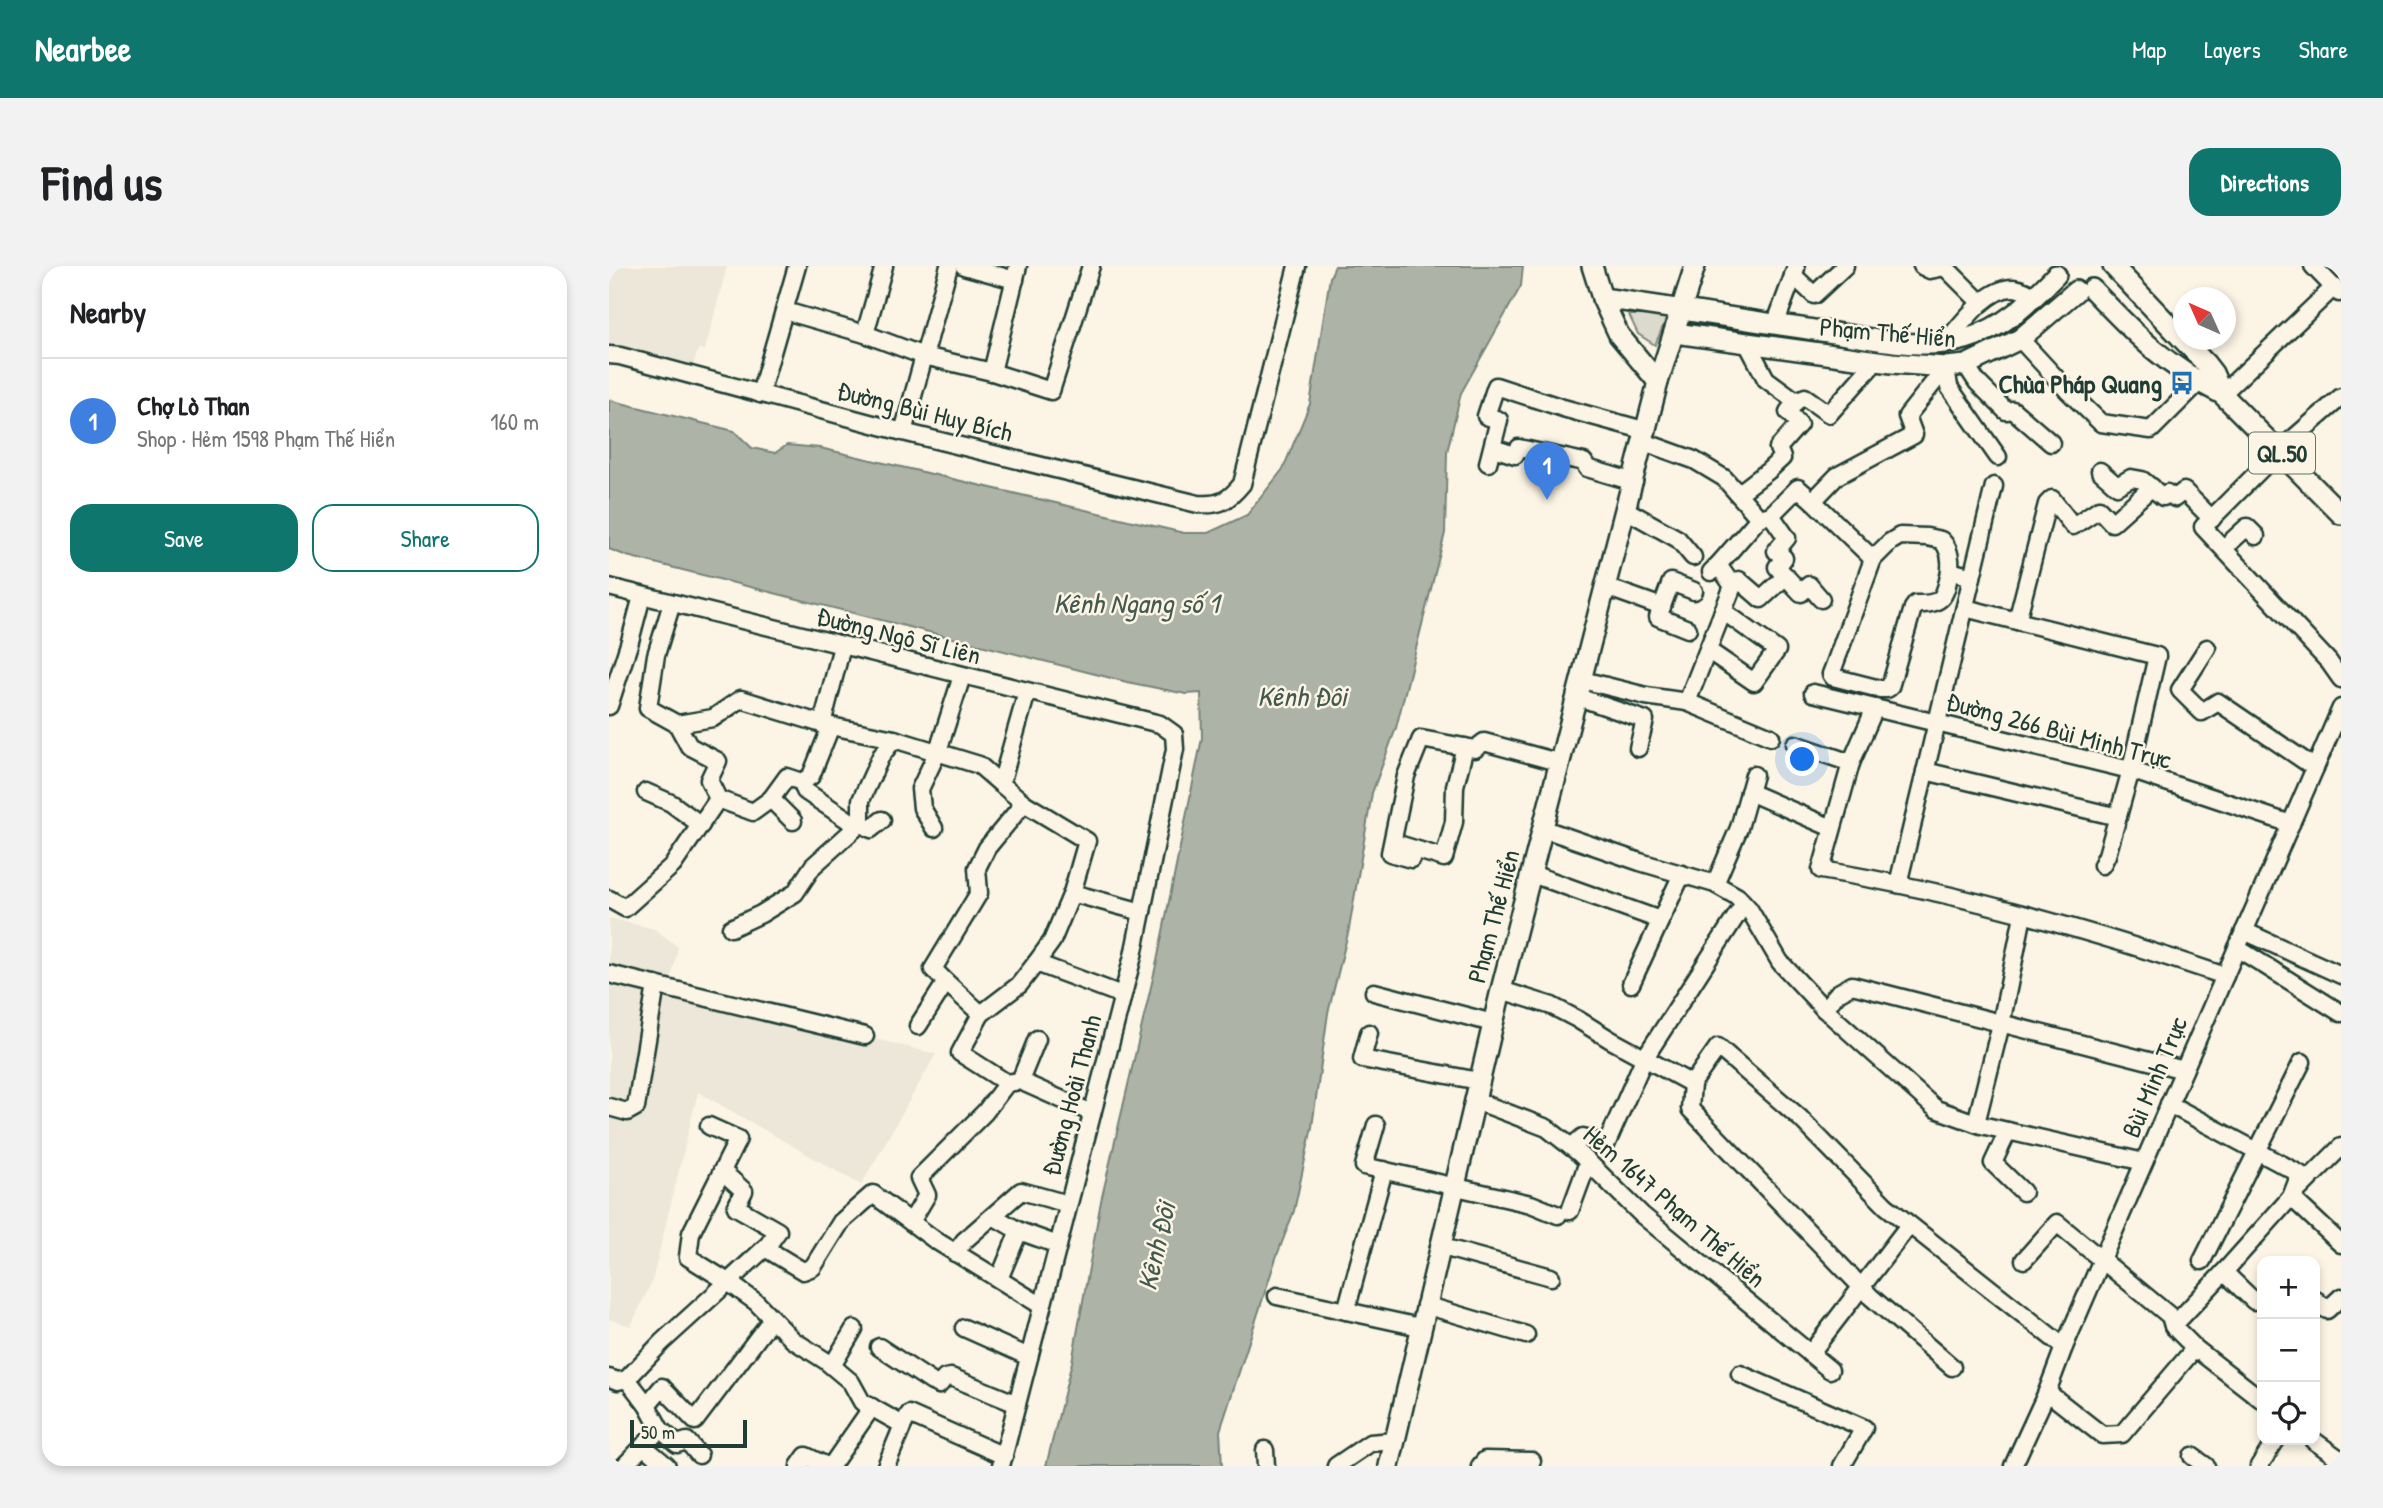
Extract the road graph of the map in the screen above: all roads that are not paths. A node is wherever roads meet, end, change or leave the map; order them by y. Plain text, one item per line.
1 (797, 266) edge
2 (884, 266) edge
3 (949, 266) edge
4 (964, 266) edge
5 (1091, 266) edge
6 (1297, 266) edge
7 (1593, 266) edge
8 (1695, 266) edge
9 (1845, 266) edge
10 (1922, 266) edge
11 (2107, 266) edge
12 (2113, 266) edge
13 (2313, 266) edge
14 (2055, 270) edge
15 (1795, 271) edge
16 (1017, 273) edge
17 (2084, 290) junction
18 (2337, 291) edge
19 (2034, 296) junction
20 (1602, 298) junction
21 (1980, 302) junction
22 (1681, 308) junction
23 (785, 311) junction
24 (1775, 325) junction
25 (1675, 333) junction
26 (865, 334) junction
27 (2020, 339) junction
28 (1894, 341) junction
29 (1747, 343) junction
30 (1945, 344) junction
31 (609, 355) edge
32 (924, 356) junction
33 (1884, 362) junction
34 (1966, 365) junction
35 (1946, 367) junction
36 (992, 372) junction
37 (1658, 382) junction
38 (2199, 383) junction
39 (760, 394) junction
40 (2223, 394) junction
41 (2341, 397) edge
42 (1796, 401) junction
43 (903, 432) junction
44 (1645, 437) junction
45 (2051, 443) dead end
46 (2280, 450) junction
47 (1999, 457) dead end
48 (2099, 471) dead end
49 (1633, 482) junction
50 (1994, 486) dead end
51 (2152, 487) junction
52 (1738, 494) junction
53 (1813, 501) junction
54 (1626, 510) junction
55 (2341, 514) edge
56 (1765, 516) junction
57 (2211, 519) junction
58 (2256, 536) dead end
59 (2224, 548) junction
60 (1693, 557) dead end
61 (1873, 559) junction
62 (1950, 571) junction
63 (1786, 576) junction
64 (1972, 577) junction
65 (1733, 586) junction
66 (609, 587) edge
67 (1606, 587) junction
68 (1694, 591) dead end
69 (642, 596) junction
70 (1821, 599) dead end
71 (672, 603) junction
72 (1662, 607) junction
73 (1965, 608) junction
74 (1723, 611) junction
75 (2017, 621) junction
76 (1688, 629) dead end
77 (842, 646) junction
78 (2207, 648) dead end
79 (1709, 651) junction
80 (962, 676) junction
81 (2341, 679) edge
82 (1871, 687) junction
83 (1580, 688) junction
84 (1027, 692) junction
85 (1813, 694) dead end
86 (1687, 702) junction
87 (609, 706) edge
88 (1870, 707) junction
89 (2341, 708) edge
90 (1937, 723) junction
91 (677, 724) junction
92 (826, 725) junction
93 (1174, 734) joint
94 (1771, 737) dead end
95 (894, 739) junction
96 (1795, 744) dead end
97 (1465, 747) junction
98 (1639, 748) dead end
99 (938, 751) junction
100 (1561, 763) junction
101 (1851, 764) junction
102 (2315, 768) junction
103 (1925, 771) junction
104 (2130, 771) junction
105 (1754, 775) dead end
106 (802, 782) junction
107 (1001, 783) junction
108 (646, 792) dead end
109 (1749, 792) junction
110 (718, 799) junction
111 (771, 799) junction
112 (1024, 803) junction
113 (2118, 817) junction
114 (882, 820) dead end
115 (793, 821) dead end
116 (859, 824) junction
117 (2291, 824) junction
118 (701, 825) junction
119 (934, 828) dead end
120 (1832, 828) junction
121 (1544, 829) junction
122 (1392, 842) junction
123 (1411, 859) dead end
124 (2102, 865) dead end
125 (1532, 874) junction
126 (1682, 874) junction
127 (1715, 884) junction
128 (1898, 884) junction
129 (1072, 892) junction
130 (609, 899) edge
131 (1744, 904) junction
132 (1142, 912) junction
133 (2022, 915) junction
134 (1660, 920) junction
135 (730, 928) dead end
136 (2244, 931) junction
137 (2237, 948) junction
138 (1036, 963) junction
139 (609, 974) edge
140 (2341, 975) edge
141 (2225, 976) junction
142 (946, 982) junction
143 (1631, 984) dead end
144 (656, 985) junction
145 (1501, 990) junction
146 (1374, 992) dead end
147 (1122, 995) junction
148 (1824, 1009) junction
149 (2341, 1013) edge
150 (981, 1014) junction
151 (1493, 1023) junction
152 (2001, 1024) junction
153 (918, 1026) dead end
154 (1369, 1033) dead end
155 (865, 1036) dead end
156 (1037, 1039) dead end
157 (1644, 1059) junction
158 (2302, 1062) dead end
159 (2184, 1070) junction
160 (1479, 1081) junction
161 (1013, 1082) junction
162 (1692, 1084) junction
163 (1474, 1100) junction
164 (2169, 1104) junction
165 (609, 1107) edge
166 (1091, 1113) junction
167 (1976, 1123) junction
168 (1376, 1125) dead end
169 (709, 1126) dead end
170 (2008, 1131) junction
171 (1571, 1147) junction
172 (2341, 1147) edge
173 (2258, 1150) junction
174 (1588, 1162) junction
175 (2144, 1163) junction
176 (1384, 1170) junction
177 (722, 1171) junction
178 (1454, 1185) junction
179 (2023, 1192) dead end
180 (2291, 1197) junction
181 (1068, 1204) junction
182 (993, 1216) junction
183 (911, 1222) junction
184 (1909, 1225) junction
185 (1019, 1231) junction
186 (2341, 1244) edge
187 (1058, 1245) junction
188 (1439, 1246) junction
189 (765, 1248) junction
190 (955, 1253) junction
191 (2024, 1260) dead end
192 (2101, 1261) junction
193 (2202, 1261) dead end
194 (2224, 1272) junction
195 (1551, 1276) dead end
196 (999, 1279) junction
197 (729, 1282) junction
198 (1861, 1287) junction
199 (1277, 1296) dead end
200 (2341, 1297) edge
201 (2254, 1301) dead end
202 (2320, 1304) edge
203 (1425, 1305) junction
204 (1042, 1306) junction
205 (1346, 1311) junction
206 (772, 1319) junction
207 (2173, 1326) junction
208 (1420, 1327) junction
209 (964, 1328) dead end
210 (854, 1329) dead end
211 (1526, 1335) dead end
212 (2064, 1347) junction
213 (879, 1348) dead end
214 (2195, 1348) junction
215 (1811, 1354) junction
216 (1029, 1357) junction
217 (832, 1366) junction
218 (1952, 1367) dead end
219 (1830, 1370) dead end
220 (1740, 1374) dead end
221 (609, 1378) edge
222 (627, 1379) junction
223 (2047, 1392) junction
224 (2257, 1396) edge
225 (1017, 1404) junction
226 (647, 1405) junction
227 (872, 1407) junction
228 (903, 1424) junction
229 (660, 1429) junction
230 (1394, 1441) junction
231 (2273, 1445) edge
232 (2320, 1445) edge
233 (643, 1446) junction
234 (699, 1455) dead end
235 (2192, 1456) dead end
236 (2341, 1460) edge
237 (1003, 1461) edge
238 (1532, 1461) dead end
239 (624, 1466) edge
240 (667, 1466) edge
241 (799, 1466) edge
242 (829, 1466) edge
243 (886, 1466) edge
244 (1336, 1466) edge
245 (1389, 1466) edge
246 (1480, 1466) edge
247 (1842, 1466) edge
248 (2013, 1466) edge
249 (2206, 1466) edge
250 (2259, 1466) edge

1 - 23 street
2 - 26 street
3 - 32 street
4 - 16 street
5 - 36 street
6 - 43 street, Đường Bùi Huy Bích
7 - 20 main road
8 - 22 main road, Phạm Thế Hiển
9 - 15 street
10 - 21 street
11 - 17 main road, Phạm Thế Hiển
12 - 40 main road, QL.50
13 - 18 street
14 - 17 main road, QL.50
14 - 19 main road, Phạm Thế Hiển
15 - 24 street
16 - 36 street
17 - 27 main road, Phạm Thế Hiển
17 - 38 main road, QL.50
18 - 40 street
19 - 21 street
19 - 30 main road, Phạm Thế Hiển
20 - 22 main road, Phạm Thế Hiển
20 - 37 main road
21 - 30 street
22 - 24 main road, Phạm Thế Hiển
22 - 25 main road, Phạm Thế Hiển
23 - 26 street
23 - 39 street
24 - 28 main road, Phạm Thế Hiển
25 - 29 main road, Phạm Thế Hiển
25 - 37 main road, Phạm Thế Hiển
26 - 32 street
27 - 34 main road, Phạm Thế Hiển
27 - 38 street
28 - 30 main road, Phạm Thế Hiển
28 - 33 main road
29 - 33 main road, Phạm Thế Hiển
29 - 42 street
31 - 39 street, Đường Bùi Huy Bích
32 - 36 street
32 - 43 street
33 - 35 main road, Phạm Thế Hiển
33 - 42 street
34 - 35 main road, Phạm Thế Hiển
34 - 45 street
35 - 47 street
35 - 53 street
37 - 44 main road, Phạm Thế Hiển
38 - 40 main road, QL.50
39 - 43 street, Đường Bùi Huy Bích
40 - 46 main road, QL.50
41 - 46 street
42 - 52 street
44 - 49 main road, Phạm Thế Hiển
44 - 49 street
44 - 52 street
46 - 55 main road, QL.50
46 - 57 street
48 - 51 street
49 - 54 main road, Phạm Thế Hiển
50 - 64 street
51 - 57 street
51 - 75 street
52 - 56 street
53 - 56 street
53 - 61 street
54 - 60 street
54 - 67 main road, Phạm Thế Hiển
56 - 63 street
56 - 65 street
57 - 59 street
58 - 59 street
59 - 81 street
61 - 62 street
61 - 82 street
62 - 64 street
62 - 82 street
63 - 65 street
63 - 70 street
64 - 73 street
65 - 74 street
66 - 69 street, Đường Ngô Sĩ Liên
67 - 72 street
67 - 83 main road, Phạm Thế Hiển
68 - 72 street
69 - 71 street, Đường Ngô Sĩ Liên
69 - 87 street
71 - 77 street, Đường Ngô Sĩ Liên
71 - 91 street
72 - 76 street
73 - 75 street
73 - 90 street
74 - 79 street
74 - 79 street
75 - 104 street
77 - 80 street, Đường Ngô Sĩ Liên
77 - 92 street
78 - 102 street
79 - 86 street
80 - 84 street, Đường Ngô Sĩ Liên
80 - 99 street
82 - 88 street
83 - 86 street
83 - 98 street
83 - 100 main road, Phạm Thế Hiển
84 - 93 street, Đường Ngô Sĩ Liên
84 - 107 street
85 - 88 street, Đường 266 Bùi Minh Trực
86 - 94 street
88 - 90 street, Đường 266 Bùi Minh Trực
88 - 101 street
89 - 102 street, Bùi Minh Trực
90 - 103 street
90 - 104 street, Đường 266 Bùi Minh Trực
91 - 92 street
91 - 110 street
92 - 95 street
92 - 106 street
93 - 132 street, Đường Hoài Thanh
95 - 99 street
95 - 116 street
96 - 101 street
97 - 100 street
97 - 122 street
97 - 122 street
99 - 107 street
99 - 119 street
100 - 121 main road, Phạm Thế Hiển
101 - 120 street
102 - 117 street, Bùi Minh Trực
103 - 113 street
103 - 128 street
104 - 113 street
104 - 117 street, Đường 266 Bùi Minh Trực
105 - 109 street
106 - 111 street
106 - 116 street
107 - 112 street
108 - 118 street
109 - 120 street
109 - 127 street
110 - 111 street
110 - 118 street
111 - 115 street
112 - 129 street
112 - 142 street
113 - 124 street
114 - 116 street
116 - 135 street
117 - 136 street, Bùi Minh Trực
118 - 130 street
120 - 128 street
121 - 125 main road, Phạm Thế Hiển
121 - 126 street
122 - 123 street
125 - 134 street
125 - 145 main road, Phạm Thế Hiển
126 - 127 street
126 - 134 street
127 - 131 street
128 - 133 street
129 - 132 street
129 - 138 street
131 - 148 street
131 - 157 street
132 - 147 street, Đường Hoài Thanh
133 - 141 street
133 - 152 street
134 - 143 street
136 - 137 street, Bùi Minh Trực
136 - 140 street
137 - 141 street, Bùi Minh Trực
137 - 149 street
138 - 147 street
138 - 150 street
139 - 144 street
141 - 159 street, Bùi Minh Trực
142 - 150 street
142 - 153 street
144 - 155 street
144 - 165 street
145 - 151 main road, Phạm Thế Hiển
145 - 157 street
146 - 151 street
147 - 166 street, Đường Hoài Thanh
148 - 152 street
148 - 167 street
150 - 161 street
151 - 160 main road, Phạm Thế Hiển
152 - 159 street
152 - 167 street
154 - 160 street
156 - 161 street
157 - 162 street
157 - 171 street
158 - 173 street
159 - 164 street, Bùi Minh Trực
160 - 163 main road, Phạm Thế Hiển
161 - 166 street
161 - 183 street
162 - 184 street
162 - 198 street
163 - 171 street, Hẻm 1647 Phạm Thế Hiển
163 - 178 main road, Phạm Thế Hiển
164 - 173 street
164 - 175 street, Bùi Minh Trực
166 - 181 street, Đường Hoài Thanh
167 - 170 street
168 - 176 street
169 - 177 street
170 - 175 street
170 - 179 street
171 - 174 street, Hẻm 1647 Phạm Thế Hiển
172 - 180 street
173 - 180 street
173 - 193 street
174 - 178 street
174 - 215 street, Hẻm 1647 Phạm Thế Hiển
175 - 192 street, Bùi Minh Trực
176 - 178 street
176 - 205 street
177 - 189 street
177 - 197 street
178 - 188 main road, Phạm Thế Hiển
180 - 186 street
180 - 194 street
181 - 182 street
181 - 187 street, Đường Hoài Thanh
182 - 185 street
182 - 190 street
183 - 189 street
183 - 190 street
184 - 198 street
184 - 212 street
185 - 187 street
185 - 196 street
187 - 204 street, Đường Hoài Thanh
188 - 195 street
188 - 203 main road, Phạm Thế Hiển
189 - 197 street
190 - 196 street
191 - 192 street
192 - 207 street
192 - 212 street, Bùi Minh Trực
194 - 201 street
194 - 207 street
196 - 204 street
197 - 206 street
197 - 222 street
198 - 215 street
198 - 218 street
199 - 205 street
200 - 202 street
203 - 208 main road, Phạm Thế Hiển
203 - 211 street
204 - 216 street, Đường Hoài Thanh
205 - 208 street
206 - 217 street
206 - 226 street
207 - 214 street
208 - 230 main road, Phạm Thế Hiển
209 - 216 street
210 - 217 street
212 - 223 street, Bùi Minh Trực
213 - 225 street
214 - 223 street
214 - 224 street
215 - 219 street, Hẻm 1647 Phạm Thế Hiển
216 - 225 street, Đường Hoài Thanh
217 - 227 street
220 - 247 street
221 - 222 street
222 - 226 street
223 - 248 street, Bùi Minh Trực
225 - 237 street, Đường Hoài Thanh
226 - 229 street
227 - 228 street
227 - 242 street
228 - 237 street
228 - 243 street
229 - 233 street
229 - 234 street
230 - 244 street
230 - 245 main road, Phạm Thế Hiển
231 - 250 street
232 - 236 street
233 - 239 street
233 - 240 street
235 - 249 street
238 - 246 street
241 - 242 street

